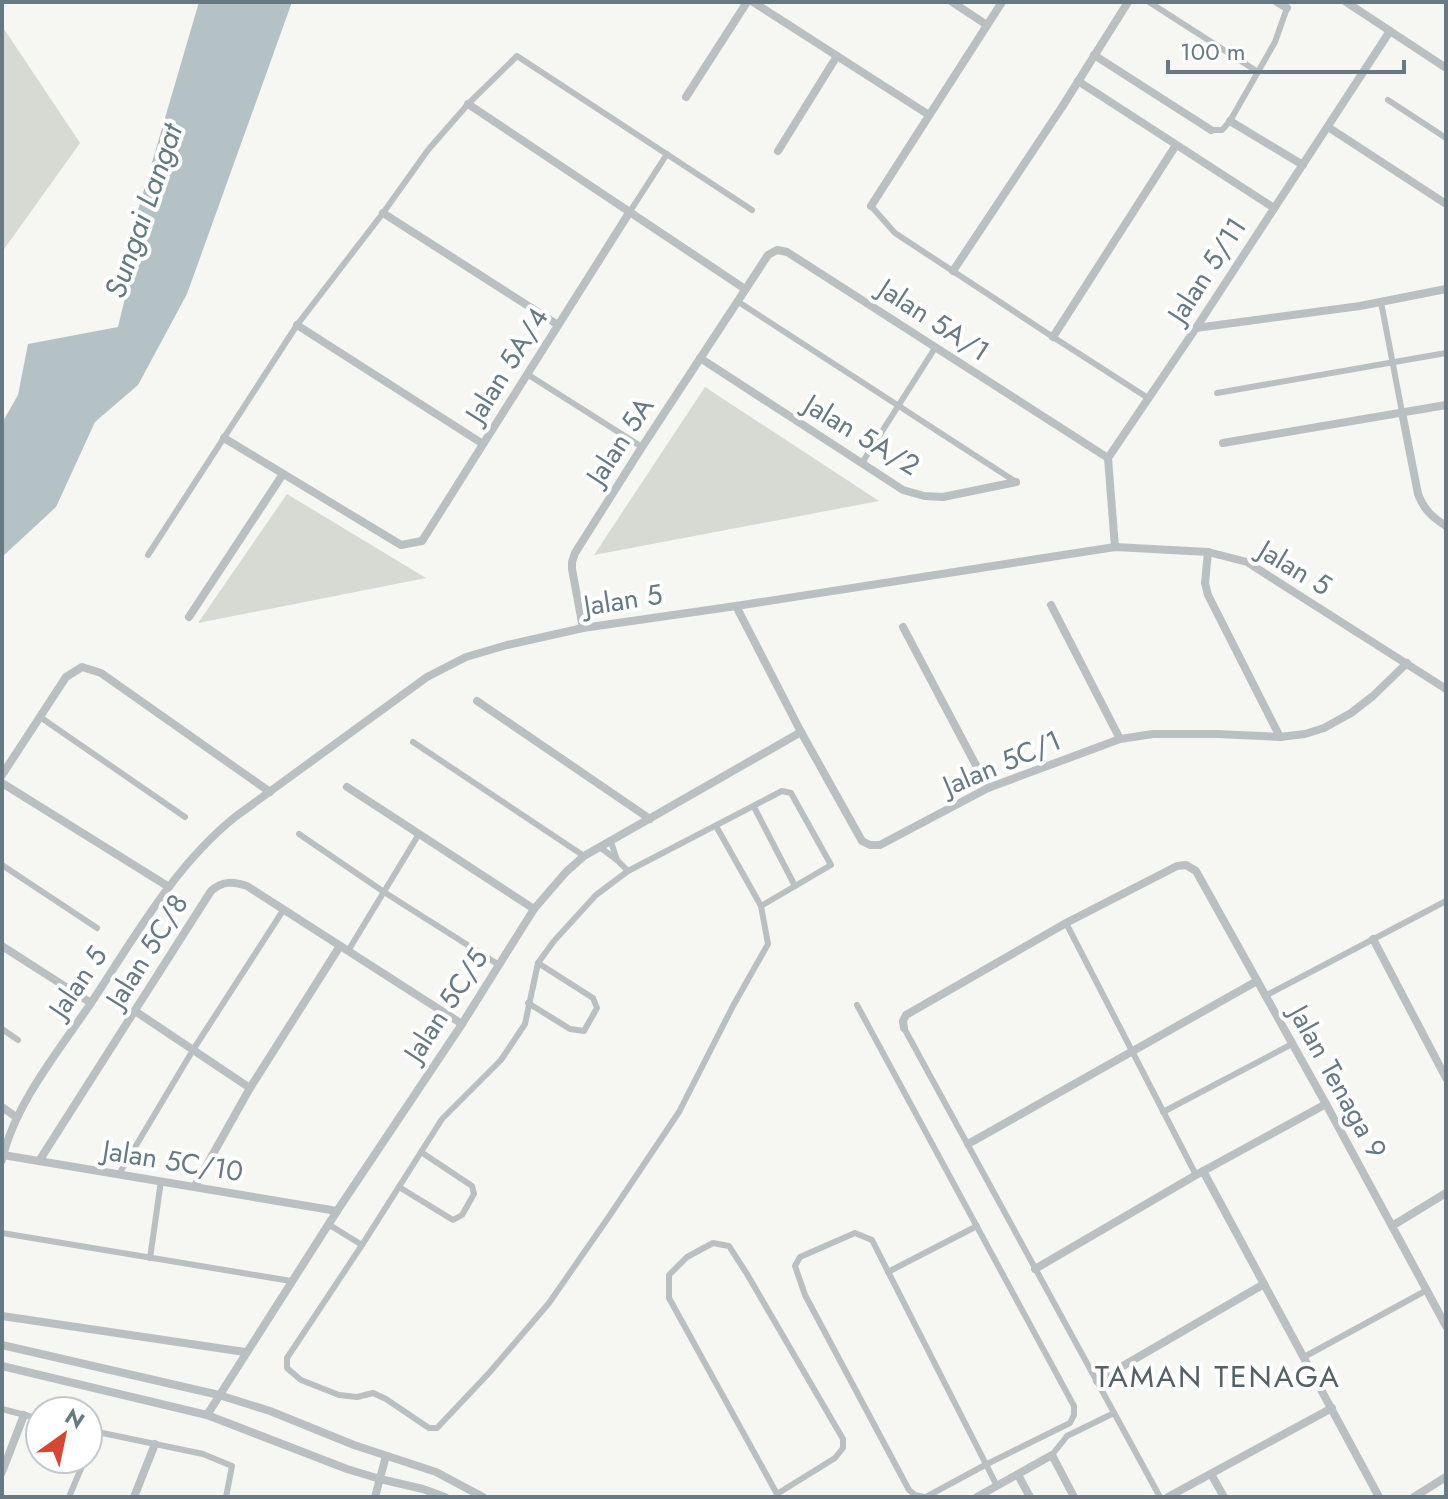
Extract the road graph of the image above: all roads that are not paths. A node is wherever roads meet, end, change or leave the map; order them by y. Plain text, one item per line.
1 (750, 2) edge
2 (952, 2) edge
3 (1002, 2) edge
4 (1128, 2) edge
5 (1149, 2) edge
6 (1277, 2) edge
7 (1346, 2) edge
8 (1287, 8) joint
9 (987, 25) junction
10 (1390, 31) junction
11 (1094, 55) junction
12 (837, 56) junction
13 (1446, 68) edge
14 (1258, 72) junction
15 (1078, 81) junction
16 (686, 97) dead end
17 (1388, 100) dead end
18 (468, 104) junction
19 (929, 115) junction
20 (1230, 121) junction
21 (1328, 127) junction
22 (1211, 130) joint
23 (1446, 138) edge
24 (1176, 145) junction
25 (778, 151) dead end
26 (667, 154) junction
27 (1303, 165) junction
28 (1446, 204) edge
29 (871, 206) joint
30 (1274, 208) junction
31 (752, 210) dead end
32 (383, 213) junction
33 (629, 213) junction
34 (953, 271) junction
35 (745, 289) junction
36 (1446, 289) edge
37 (737, 301) junction
38 (1381, 302) junction
39 (297, 325) junction
40 (558, 325) junction
41 (1196, 328) junction
42 (1053, 337) junction
43 (935, 348) junction
44 (1446, 353) edge
45 (700, 358) junction
46 (1393, 362) junction
47 (527, 374) junction
48 (1217, 393) dead end
49 (1148, 398) junction
50 (899, 405) junction
51 (1446, 405) edge
52 (1402, 412) junction
53 (224, 438) junction
54 (1223, 443) dead end
55 (483, 444) junction
56 (642, 447) junction
57 (1108, 458) junction
58 (862, 463) junction
59 (283, 474) junction
60 (1016, 482) joint
61 (1446, 526) edge
62 (1115, 547) junction
63 (1208, 552) junction
64 (148, 555) dead end
65 (1051, 605) dead end
66 (736, 606) junction
67 (189, 617) dead end
68 (903, 627) dead end
69 (583, 628) junction
70 (1407, 663) junction
71 (1446, 689) edge
72 (477, 701) dead end
73 (40, 717) junction
74 (801, 732) junction
75 (1280, 737) junction
76 (1120, 739) junction
77 (413, 742) dead end
78 (2, 775) edge
79 (2, 783) edge
80 (347, 787) dead end
81 (988, 788) junction
82 (270, 792) junction
83 (754, 807) junction
84 (185, 817) dead end
85 (650, 819) junction
86 (716, 826) junction
87 (299, 834) dead end
88 (419, 834) junction
89 (611, 842) junction
90 (601, 848) junction
91 (584, 856) junction
92 (617, 860) junction
93 (2, 865) edge
94 (628, 871) junction
95 (795, 886) junction
96 (169, 887) junction
97 (384, 892) junction
98 (1446, 901) edge
99 (761, 906) junction
100 (284, 909) junction
101 (534, 909) junction
102 (1066, 923) junction
103 (97, 928) dead end
104 (1373, 939) junction
105 (2, 946) edge
106 (344, 948) junction
107 (538, 963) junction
108 (499, 965) junction
109 (1257, 981) junction
110 (1265, 996) junction
111 (91, 1003) junction
112 (528, 1003) junction
113 (857, 1005) dead end
114 (135, 1011) junction
115 (462, 1024) junction
116 (904, 1028) joint
117 (2, 1029) edge
118 (18, 1040) dead end
119 (1292, 1044) junction
120 (193, 1050) junction
121 (1131, 1052) junction
122 (1446, 1078) edge
123 (250, 1088) junction
124 (1326, 1104) junction
125 (2, 1107) edge
126 (1163, 1112) junction
127 (16, 1117) junction
128 (968, 1144) junction
129 (421, 1152) junction
130 (3, 1158) edge
131 (39, 1161) junction
132 (1199, 1173) junction
133 (119, 1174) junction
134 (161, 1181) junction
135 (195, 1186) junction
136 (399, 1187) junction
137 (1446, 1193) edge
138 (337, 1211) junction
139 (328, 1224) junction
140 (977, 1226) junction
141 (1392, 1226) junction
142 (2, 1233) edge
143 (362, 1245) junction
144 (150, 1258) junction
145 (1035, 1269) junction
146 (888, 1272) junction
147 (291, 1281) junction
148 (1264, 1284) junction
149 (1427, 1290) junction
150 (2, 1316) edge
151 (1446, 1326) edge
152 (2, 1345) edge
153 (245, 1352) junction
154 (1304, 1357) junction
155 (2, 1366) edge
156 (1097, 1381) junction
157 (219, 1395) junction
158 (1332, 1408) junction
159 (2, 1409) edge
160 (1114, 1413) junction
161 (24, 1415) joint
162 (207, 1415) junction
163 (104, 1434) edge
164 (155, 1444) junction
165 (1052, 1455) junction
166 (386, 1456) junction
167 (985, 1465) junction
168 (2, 1472) edge
169 (1211, 1474) junction
170 (78, 1475) edge
171 (1018, 1475) junction
172 (1446, 1477) edge
173 (380, 1479) junction
174 (997, 1486) junction
175 (778, 1496) edge
176 (69, 1497) edge
177 (134, 1497) edge
178 (226, 1497) edge
179 (375, 1497) edge
180 (445, 1497) edge
181 (483, 1497) edge
182 (925, 1497) edge
183 (977, 1497) edge
184 (1030, 1497) edge
185 (1074, 1497) edge
186 (1160, 1497) edge
187 (1168, 1497) edge
188 (1224, 1497) edge
189 (1379, 1497) edge
190 (1414, 1497) edge

1 - 12 street
1 - 16 street
2 - 9 street
3 - 9 street
4 - 11 street
5 - 14 lane
6 - 8 street
7 - 10 street
8 - 14 lane
9 - 19 street
10 - 13 street
10 - 21 street, Jalan 5/11
11 - 15 street
11 - 22 street
12 - 19 street
12 - 25 street
14 - 20 lane
15 - 24 street
15 - 34 street
17 - 23 lane
18 - 26 lane
18 - 32 lane
18 - 33 street
19 - 29 street
20 - 22 lane
20 - 27 street
21 - 27 street, Jalan 5/11
21 - 28 street
24 - 30 street
24 - 42 street
26 - 31 lane
26 - 33 lane
27 - 30 street, Jalan 5/11
29 - 34 lane
30 - 41 street, Jalan 5/11
32 - 39 lane
32 - 40 street
33 - 35 street
33 - 40 street, Jalan 5A/4
34 - 42 lane
35 - 37 street, Jalan 5A
35 - 43 street, Jalan 5A/1
36 - 38 street
37 - 45 street, Jalan 5A
37 - 50 lane
38 - 41 street
38 - 46 lane
39 - 53 lane
39 - 55 street
40 - 47 street, Jalan 5A/4
41 - 49 street, Jalan 5/11
42 - 49 lane
43 - 50 lane
43 - 57 street, Jalan 5A/1
44 - 46 lane
45 - 56 street, Jalan 5A
45 - 58 street, Jalan 5A/2
46 - 48 lane
46 - 52 lane
47 - 55 street, Jalan 5A/4
47 - 56 lane
49 - 57 street, Jalan 5/11
50 - 58 lane
50 - 60 lane
51 - 52 street
52 - 54 street
52 - 61 street
53 - 59 street
53 - 64 lane
55 - 59 street, Jalan 5A/4
56 - 69 street, Jalan 5A
57 - 62 street
58 - 60 street, Jalan 5A/2
59 - 67 street
62 - 63 street, Jalan 5
62 - 66 street, Jalan 5
63 - 70 street, Jalan 5
63 - 75 street
65 - 76 street
66 - 69 street, Jalan 5
66 - 74 street, Jalan 5C/1
68 - 81 street
69 - 82 street, Jalan 5
70 - 71 street, Jalan 5
70 - 75 street, Jalan 5C/1
72 - 85 street
73 - 78 street
73 - 82 street
73 - 84 lane
74 - 81 street, Jalan 5C/1
74 - 85 street, Jalan 5C/5
75 - 76 street, Jalan 5C/1
76 - 81 street, Jalan 5C/1
77 - 91 lane
79 - 96 street
80 - 88 street
82 - 96 street, Jalan 5
83 - 86 lane
83 - 95 lane
83 - 95 lane
85 - 89 street, Jalan 5C/5
86 - 94 lane
86 - 99 lane
87 - 97 lane
88 - 97 lane
88 - 101 street
89 - 90 street, Jalan 5C/5
89 - 92 lane
90 - 91 street, Jalan 5C/5
90 - 92 lane
91 - 101 street, Jalan 5C/5
92 - 94 lane
93 - 103 lane
94 - 107 lane
95 - 99 lane
96 - 111 street, Jalan 5
97 - 106 lane
97 - 108 lane
98 - 104 lane
99 - 143 lane
100 - 106 street, Jalan 5C/8
100 - 114 street, Jalan 5C/8
100 - 120 lane
101 - 108 street, Jalan 5C/5
102 - 109 street, Jalan Tenaga 9
102 - 116 street
102 - 121 lane
104 - 110 lane
104 - 122 street
105 - 111 street
106 - 115 street, Jalan 5C/8
106 - 123 street
107 - 112 lane
107 - 112 lane
108 - 115 street, Jalan 5C/5
109 - 110 street, Jalan Tenaga 9
109 - 121 street
110 - 119 street, Jalan Tenaga 9
111 - 127 street, Jalan 5
112 - 129 lane
113 - 140 lane
114 - 120 street
114 - 131 street, Jalan 5C/8
115 - 138 street, Jalan 5C/5
116 - 128 lane
117 - 118 lane
119 - 124 street, Jalan Tenaga 9
119 - 126 lane
120 - 123 street
120 - 133 lane
121 - 126 lane
121 - 128 street
123 - 135 street
124 - 132 street
124 - 141 street, Jalan Tenaga 9
125 - 127 street
126 - 132 lane
127 - 130 street, Jalan 5
128 - 145 lane
129 - 136 lane
129 - 136 lane
130 - 131 street, Jalan 5C/10
131 - 133 street, Jalan 5C/10
132 - 145 street
132 - 148 street
133 - 134 street, Jalan 5C/10
134 - 135 street, Jalan 5C/10
134 - 144 lane
135 - 138 street, Jalan 5C/10
136 - 143 lane
137 - 141 street
138 - 139 street, Jalan 5C/5
139 - 143 lane
139 - 147 street, Jalan 5C/5
140 - 146 lane
140 - 167 lane
141 - 149 street, Jalan Tenaga 9
142 - 144 lane
144 - 147 lane
145 - 156 lane
146 - 167 lane
146 - 182 lane
147 - 153 street, Jalan 5C/5
148 - 154 street
148 - 156 street
149 - 151 street, Jalan Tenaga 9
149 - 154 lane
150 - 153 street
152 - 157 street
153 - 157 street, Jalan 5C/5
154 - 158 street
155 - 162 street
156 - 160 lane
157 - 162 street, Jalan 5C/5
157 - 166 street
158 - 169 street
158 - 189 street
159 - 161 lane
160 - 165 lane
160 - 186 lane
161 - 168 street
162 - 173 street
163 - 164 lane
164 - 177 street
164 - 178 lane
165 - 171 street
165 - 185 street
166 - 173 street
166 - 181 street
167 - 174 lane
167 - 182 lane
169 - 187 street
169 - 188 street
170 - 176 lane
171 - 174 street
171 - 184 street
172 - 190 street
173 - 179 street
173 - 180 street
174 - 183 street
175 - 175 lane

